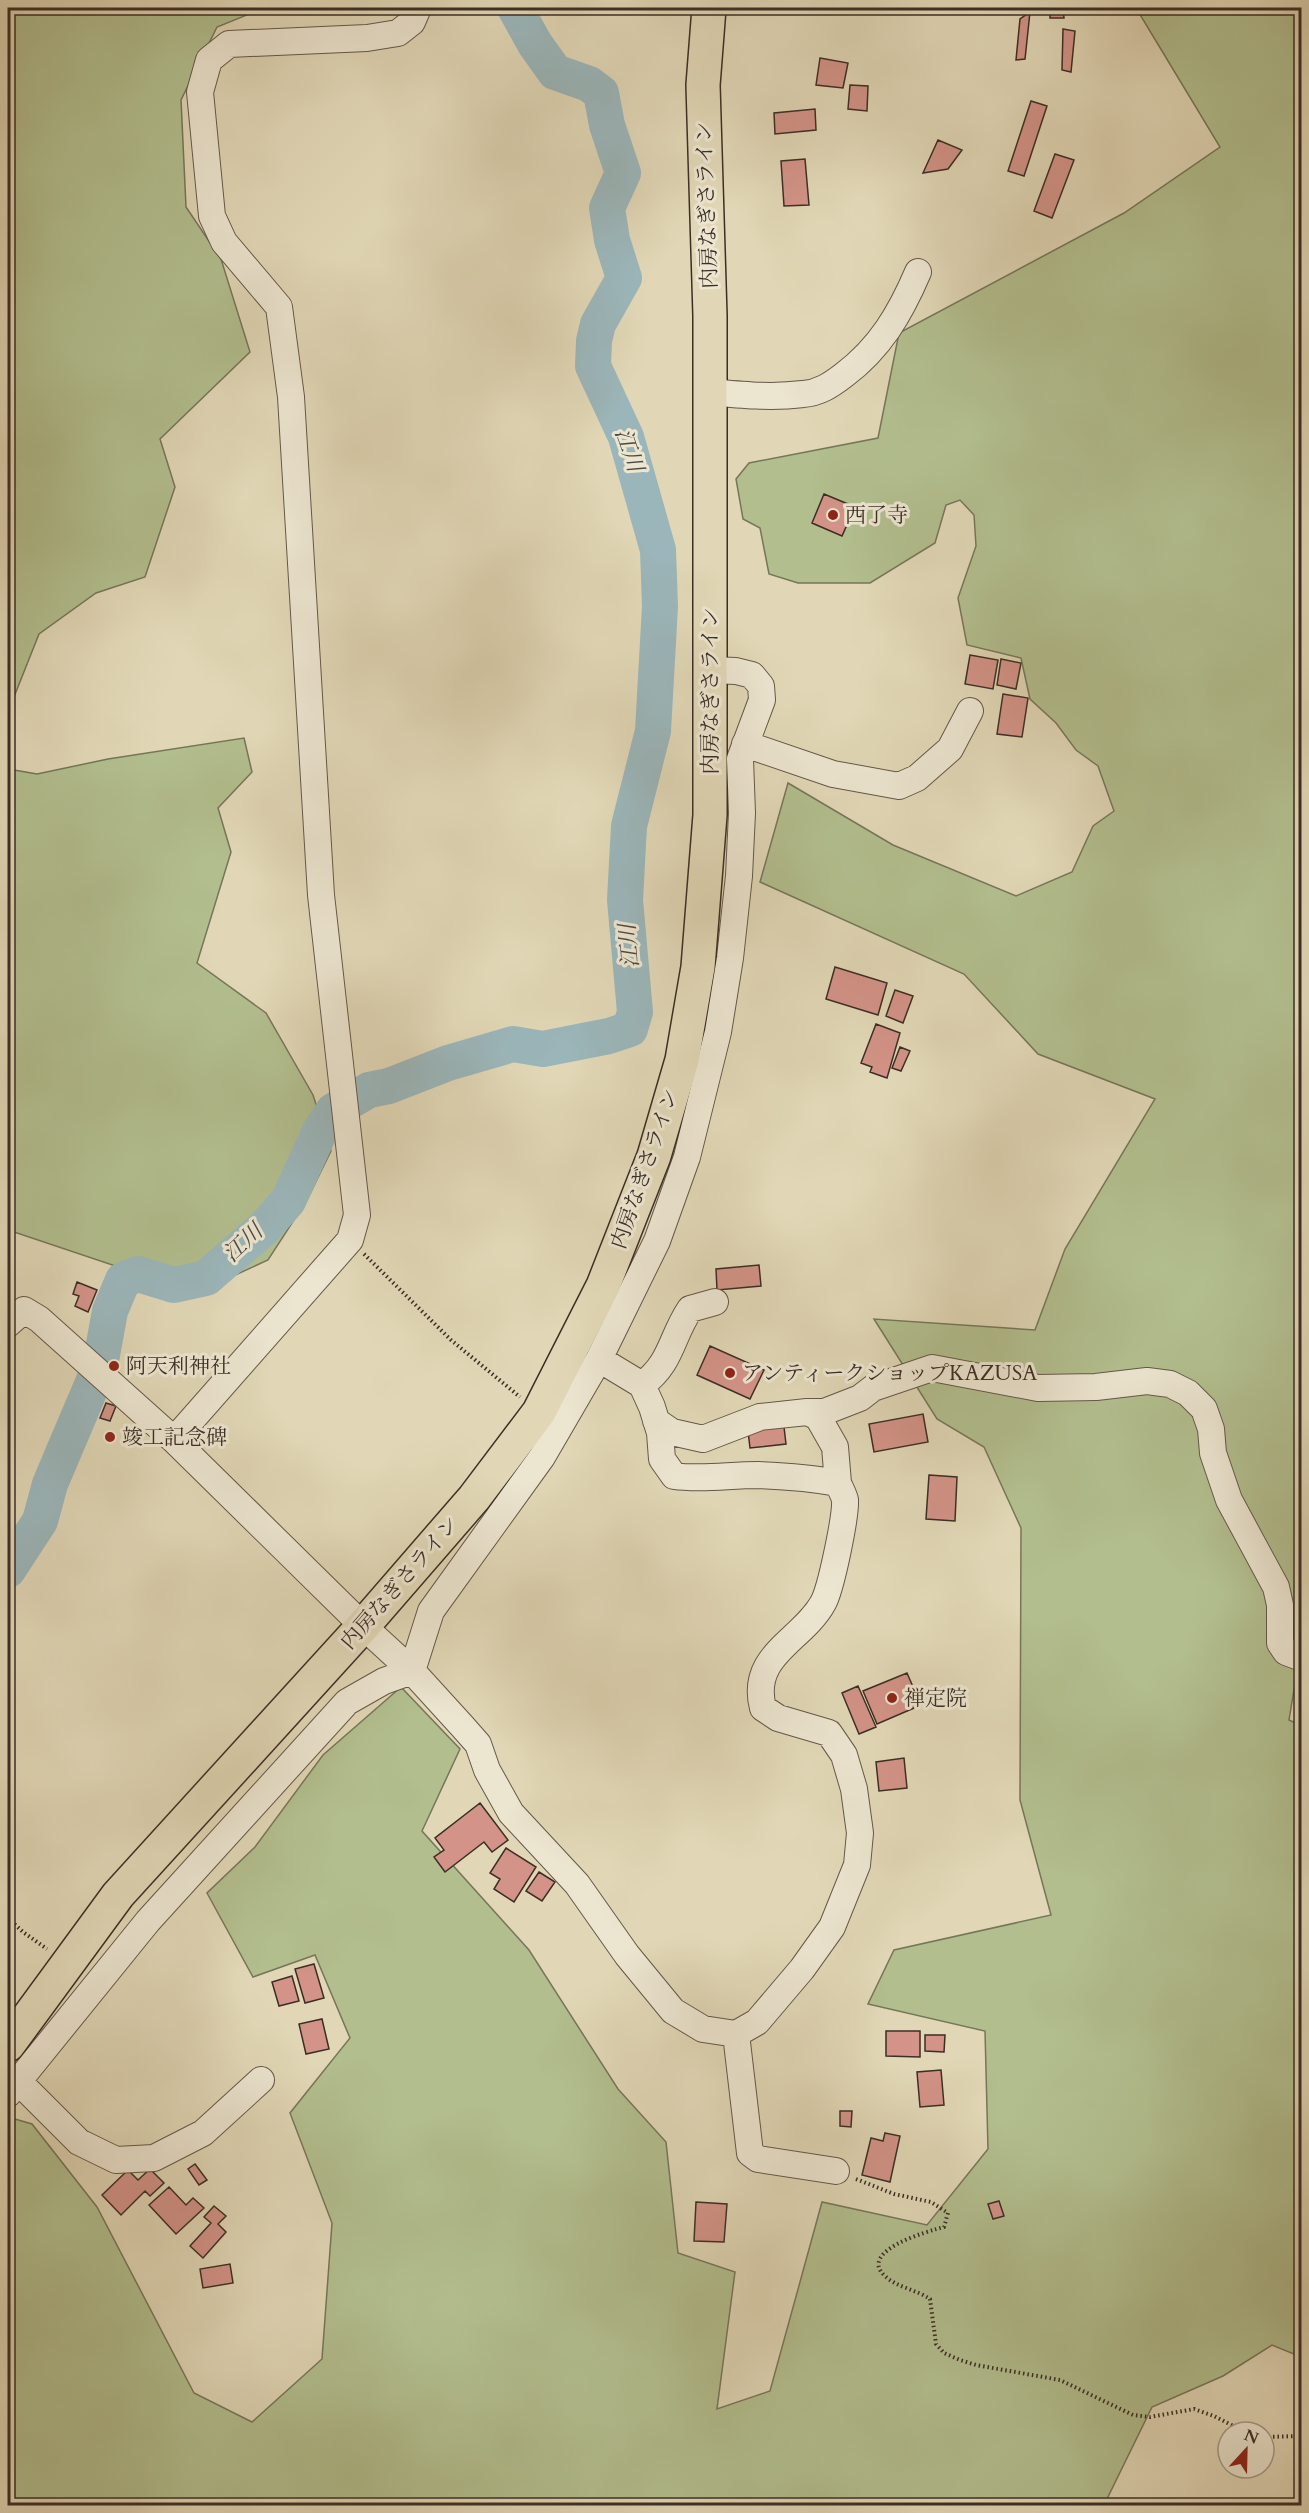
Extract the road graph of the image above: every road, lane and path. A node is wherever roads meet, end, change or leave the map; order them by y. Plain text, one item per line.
1 (418, 8) edge
2 (688, 8) edge
3 (709, 8) edge
4 (703, 85) junction
5 (918, 272) dead end
6 (711, 392) junction
7 (710, 670) junction
8 (970, 711) dead end
9 (745, 744) junction
10 (350, 1240) junction
11 (715, 1302) dead end
12 (8, 1324) edge
13 (599, 1359) junction
14 (642, 1385) junction
15 (539, 1412) junction
16 (807, 1412) junction
17 (656, 1421) junction
18 (174, 1440) junction
19 (838, 1483) junction
20 (363, 1626) junction
21 (1302, 1659) edge
22 (412, 1671) junction
23 (8, 1918) edge
24 (68, 1963) junction
25 (736, 2034) junction
26 (8, 2045) edge
27 (261, 2080) dead end
28 (12, 2087) edge
29 (836, 2171) joint
30 (1222, 2420) edge
31 (1302, 2436) edge
32 (1276, 2437) edge

1 - 10 street
2 - 4 highway, 内房なぎさライン
3 - 4 highway, 内房なぎさライン
4 - 6 highway, 内房なぎさライン
5 - 6 street
6 - 7 highway, 内房なぎさライン
7 - 9 street
7 - 15 highway, 内房なぎさライン
8 - 9 street
9 - 13 street
10 - 15 path
10 - 18 street
11 - 14 street
12 - 18 street
13 - 14 street
13 - 22 street
14 - 17 street
15 - 20 highway, 内房なぎさライン
16 - 17 street
16 - 19 street
16 - 21 street
17 - 19 street
18 - 20 street
19 - 25 street
20 - 22 street
20 - 24 highway, 内房なぎさライン
22 - 25 street
22 - 28 street
23 - 24 path
24 - 26 highway, 内房なぎさライン
25 - 29 street
27 - 28 street
29 - 30 path
31 - 32 path

